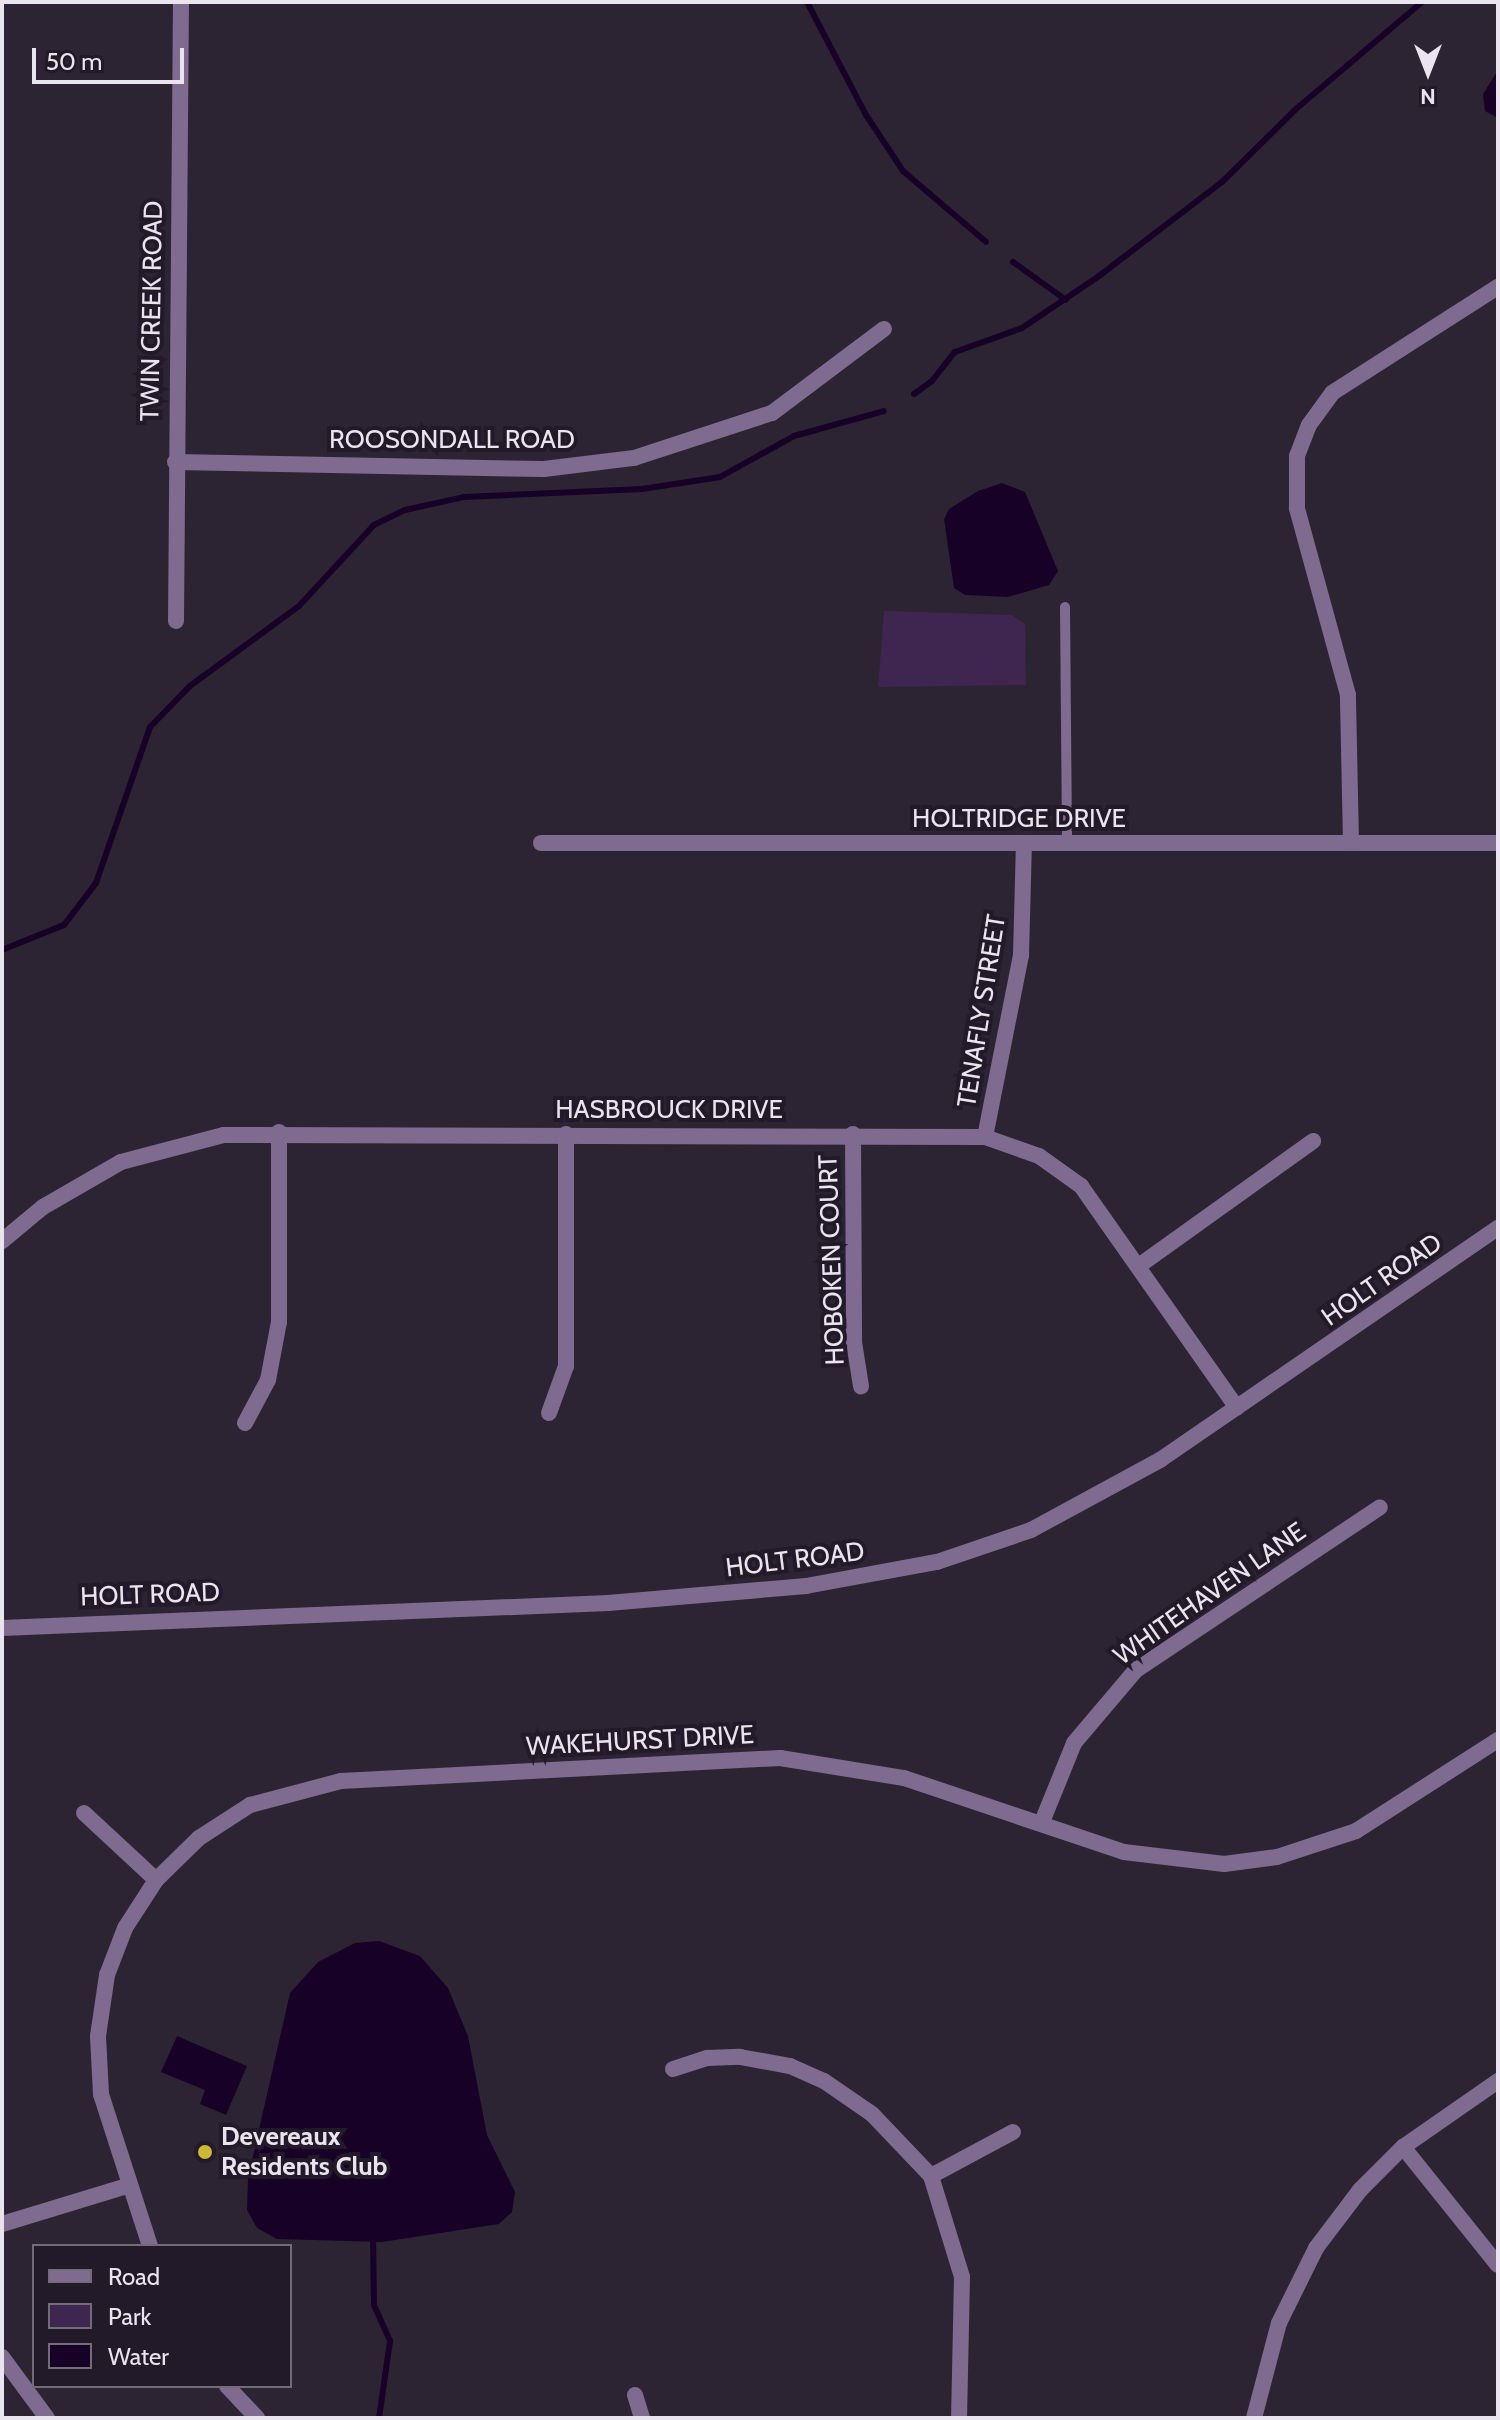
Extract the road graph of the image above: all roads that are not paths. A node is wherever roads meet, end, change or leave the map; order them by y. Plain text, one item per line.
1 (181, 2) edge
2 (1497, 288) edge
3 (884, 329) dead end
4 (175, 462) junction
5 (1065, 607) dead end
6 (176, 621) dead end
7 (541, 843) dead end
8 (1024, 843) junction
9 (1067, 843) junction
10 (1351, 843) junction
11 (1498, 843) edge
12 (279, 1132) junction
13 (566, 1134) junction
14 (853, 1134) junction
15 (985, 1137) junction
16 (1313, 1141) dead end
17 (1498, 1228) edge
18 (2, 1241) edge
19 (1140, 1265) junction
20 (861, 1386) dead end
21 (1237, 1408) junction
22 (549, 1413) dead end
23 (245, 1423) dead end
24 (1380, 1507) dead end
25 (2, 1628) edge
26 (1498, 1740) edge
27 (84, 1813) dead end
28 (1042, 1822) junction
29 (156, 1880) junction
30 (673, 2069) dead end
31 (1498, 2081) edge
32 (1013, 2132) dead end
33 (1403, 2147) junction
34 (931, 2176) junction
35 (127, 2186) junction
36 (2, 2224) edge
37 (149, 2244) edge
38 (1498, 2265) edge
39 (2, 2357) edge
40 (229, 2388) edge
41 (635, 2395) dead end
42 (47, 2418) edge
43 (257, 2418) edge
44 (642, 2418) edge
45 (959, 2418) edge
46 (1254, 2418) edge

1 - 4 street, TWIN CREEK ROAD
2 - 10 street
3 - 4 street, ROOSONDALL ROAD
4 - 6 street, TWIN CREEK ROAD
5 - 9 lane
7 - 8 street, HOLTRIDGE DRIVE
8 - 9 street, HOLTRIDGE DRIVE
8 - 15 street, TENAFLY STREET
9 - 10 street, HOLTRIDGE DRIVE
10 - 11 street, HOLTRIDGE DRIVE
12 - 13 street, HASBROUCK DRIVE
12 - 18 street, HASBROUCK DRIVE
12 - 23 street
13 - 14 street, HASBROUCK DRIVE
13 - 22 street
14 - 15 street, HASBROUCK DRIVE
14 - 20 street, HOBOKEN COURT
15 - 19 street, HASBROUCK DRIVE
16 - 19 street
17 - 21 street, HOLT ROAD
19 - 21 street, HASBROUCK DRIVE
21 - 25 street, HOLT ROAD
24 - 28 street, WHITEHAVEN LANE
26 - 28 street, WAKEHURST DRIVE
27 - 29 street
28 - 29 street, WAKEHURST DRIVE
29 - 35 street, WAKEHURST DRIVE
30 - 34 street
31 - 33 street
32 - 34 street
33 - 38 street
33 - 46 street
34 - 45 street
35 - 36 street
35 - 37 street, WAKEHURST DRIVE
39 - 42 street
40 - 43 street
41 - 44 street

